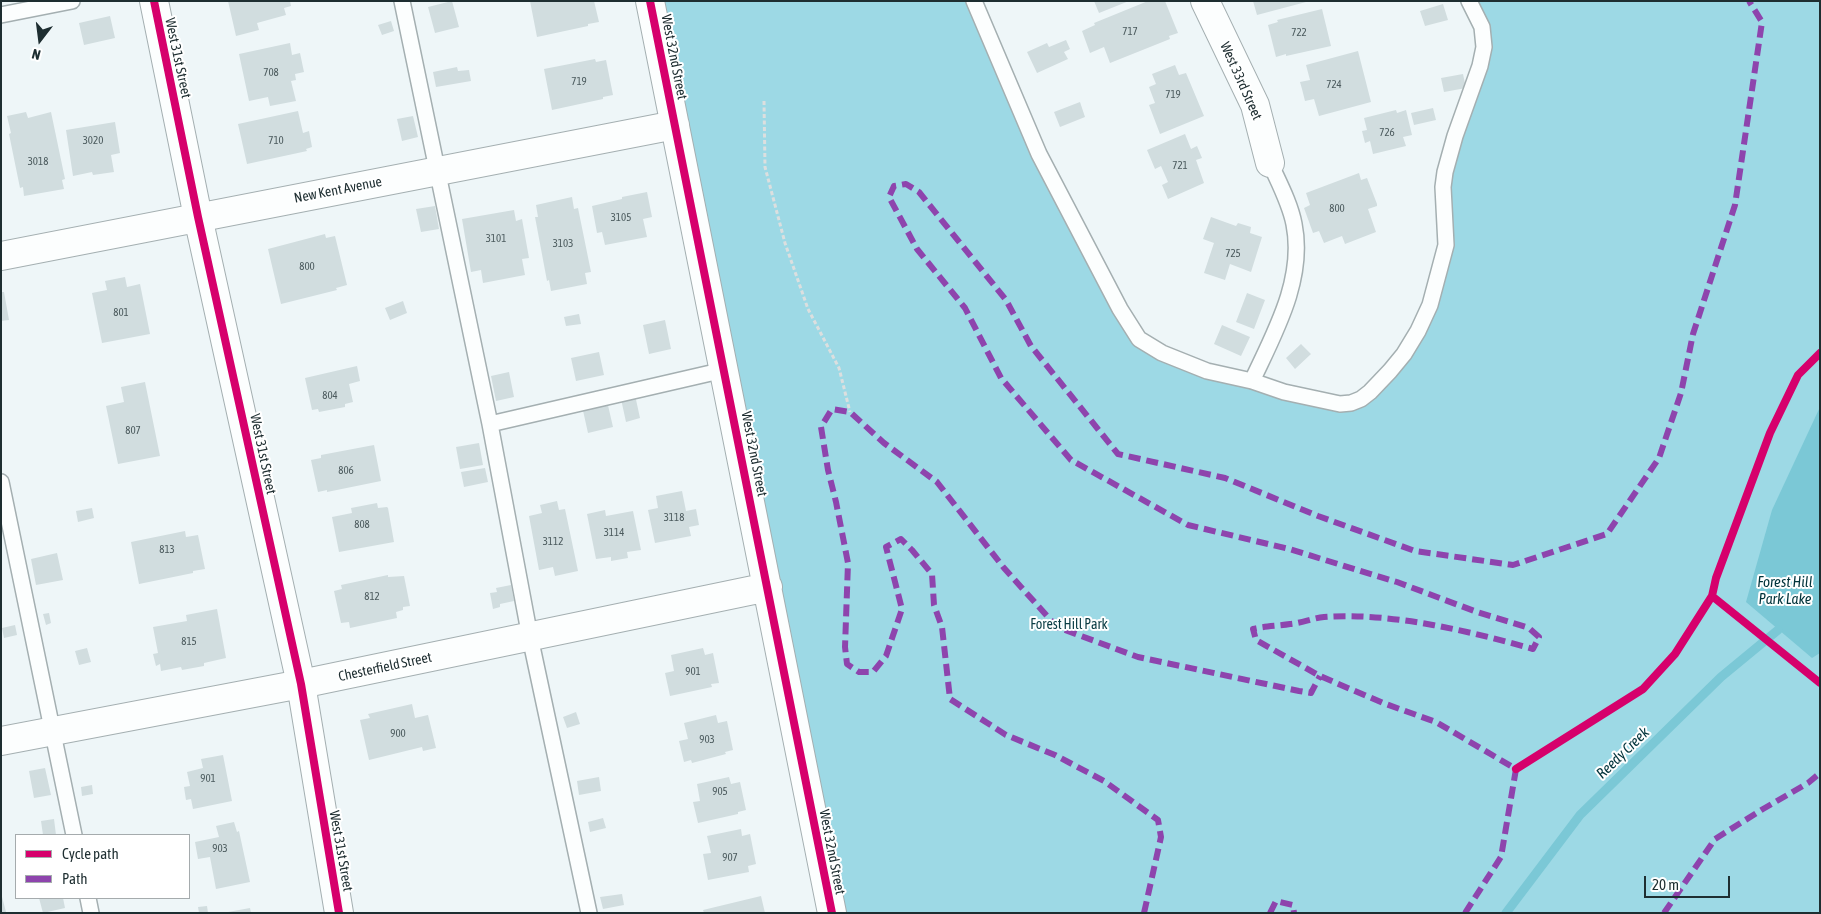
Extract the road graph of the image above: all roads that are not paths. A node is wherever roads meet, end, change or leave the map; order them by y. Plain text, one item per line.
1 (72, 1) edge
2 (154, 1) edge
3 (402, 1) edge
4 (650, 1) edge
5 (974, 1) edge
6 (1204, 1) edge
7 (1469, 1) edge
8 (1, 15) edge
9 (675, 125) junction
10 (1270, 163) joint
11 (437, 171) junction
12 (198, 217) junction
13 (1, 256) edge
14 (724, 370) junction
15 (1252, 381) junction
16 (490, 424) junction
17 (1, 482) edge
18 (768, 587) junction
19 (530, 637) junction
20 (301, 684) junction
21 (52, 731) junction
22 (1, 741) edge
23 (74, 834) edge
24 (88, 899) edge
25 (91, 913) edge
26 (339, 913) edge
27 (589, 913) edge
28 (832, 913) edge

1 - 8 lane
2 - 12 street, West 31st Street
3 - 11 lane
4 - 9 street, West 32nd Street
5 - 15 lane
6 - 10 street, West 33rd Street
7 - 15 lane
9 - 11 street, New Kent Avenue
9 - 14 street, West 32nd Street
10 - 15 lane
11 - 12 street, New Kent Avenue
11 - 16 lane
12 - 13 street, New Kent Avenue
12 - 20 street, West 31st Street
14 - 16 lane
14 - 18 street, West 32nd Street
16 - 19 lane
17 - 21 lane
18 - 19 street, Chesterfield Street
18 - 28 street, West 32nd Street
19 - 20 street, Chesterfield Street
19 - 27 lane
20 - 21 street, Chesterfield Street
20 - 26 street, West 31st Street
21 - 22 street, Chesterfield Street
21 - 23 lane
24 - 25 lane

